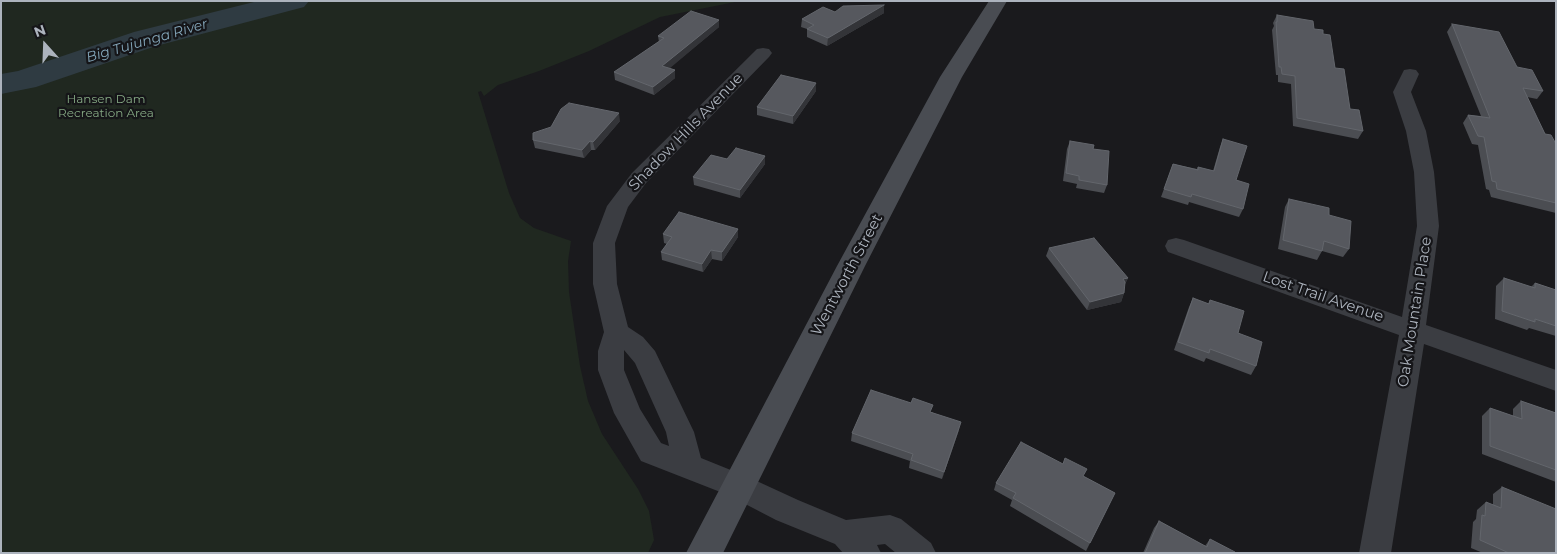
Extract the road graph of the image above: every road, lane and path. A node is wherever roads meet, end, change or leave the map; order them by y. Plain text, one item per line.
1 (998, 1) edge
2 (763, 53) dead end
3 (1410, 74) dead end
4 (1176, 246) dead end
5 (1413, 329) junction
6 (617, 332) junction
7 (1556, 381) edge
8 (656, 382) junction
9 (620, 394) junction
10 (688, 466) junction
11 (738, 486) junction
12 (855, 543) edge
13 (704, 553) edge
14 (920, 553) edge
15 (1375, 553) edge

1 - 11 main road, Wentworth Street
2 - 6 street, Shadow Hills Avenue
3 - 5 street, Oak Mountain Place
4 - 5 street, Lost Trail Avenue
5 - 7 street, Lost Trail Avenue
5 - 15 street, Oak Mountain Place
6 - 8 street
6 - 9 street, Shadow Hills Avenue
8 - 9 street
8 - 10 street
9 - 10 street, Shadow Hills Avenue
10 - 11 street, Shadow Hills Avenue
11 - 12 street, Shadow Hills Avenue
11 - 13 main road, Wentworth Street
12 - 14 street

